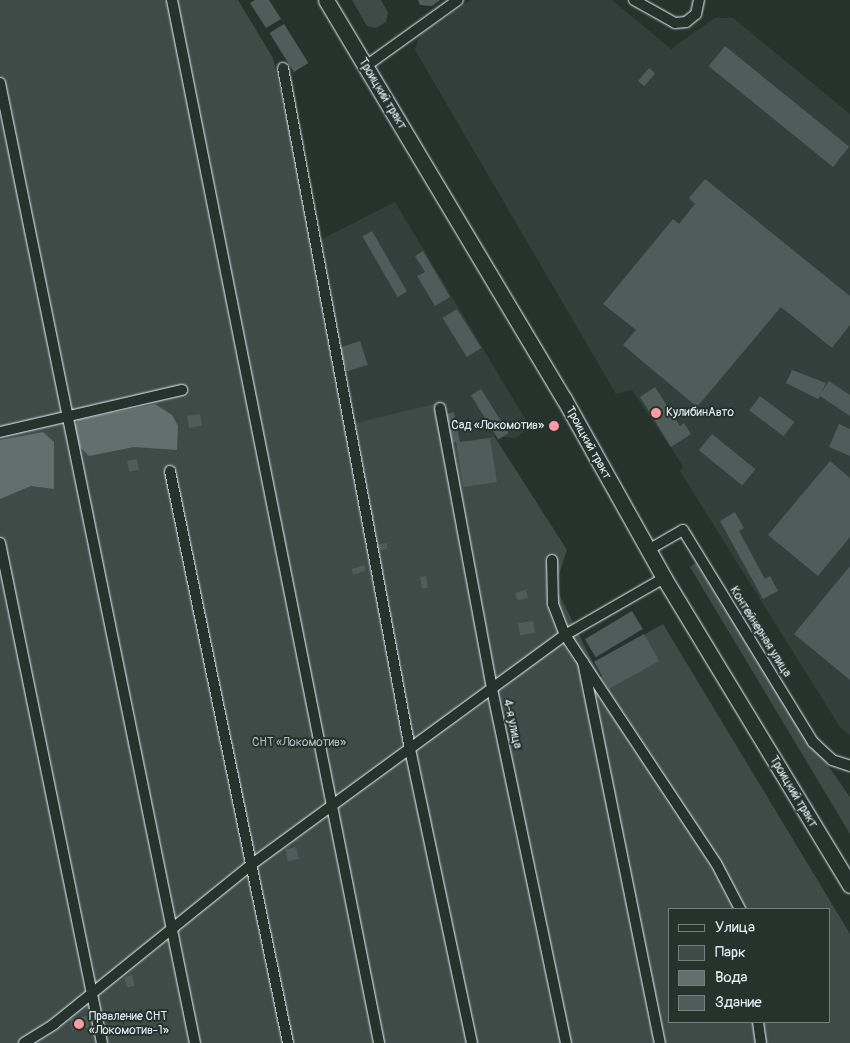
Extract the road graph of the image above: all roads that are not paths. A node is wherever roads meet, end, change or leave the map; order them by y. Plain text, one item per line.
1 (172, 0) edge
2 (326, 0) edge
3 (458, 0) edge
4 (634, 0) edge
5 (699, 0) edge
6 (366, 66) junction
7 (284, 68) dead end
8 (0, 84) edge
9 (182, 390) dead end
10 (440, 408) dead end
11 (66, 418) junction
12 (0, 432) edge
13 (170, 471) dead end
14 (0, 543) edge
15 (648, 550) junction
16 (552, 560) dead end
17 (664, 578) junction
18 (565, 635) junction
19 (582, 656) junction
20 (492, 689) junction
21 (410, 749) junction
22 (850, 766) edge
23 (331, 807) junction
24 (252, 864) junction
25 (850, 886) edge
26 (739, 908) edge
27 (172, 929) junction
28 (92, 990) junction
29 (758, 1023) edge
30 (24, 1043) edge
31 (102, 1043) edge
32 (195, 1043) edge
33 (288, 1043) edge
34 (379, 1043) edge
35 (472, 1043) edge
36 (566, 1043) edge
37 (660, 1043) edge
38 (761, 1043) edge

1 - 23 street
2 - 6 main road, Троицкий тракт
3 - 6 street
4 - 5 street
6 - 15 main road, Троицкий тракт
7 - 21 street
8 - 11 street
9 - 11 street
10 - 20 street, 4-я улица
11 - 12 street
11 - 27 street
13 - 24 street
14 - 28 street
15 - 17 main road, Троицкий тракт
15 - 22 street, Контейнерная улица
16 - 18 street
17 - 18 street
17 - 25 main road, Троицкий тракт
18 - 19 street
18 - 20 street
19 - 26 street
19 - 37 street
20 - 21 street
20 - 36 street, 4-я улица
21 - 23 street
21 - 35 street
23 - 24 street
23 - 34 street
24 - 27 street
24 - 33 street
27 - 28 street
27 - 32 street
28 - 30 street
28 - 31 street
29 - 38 street

